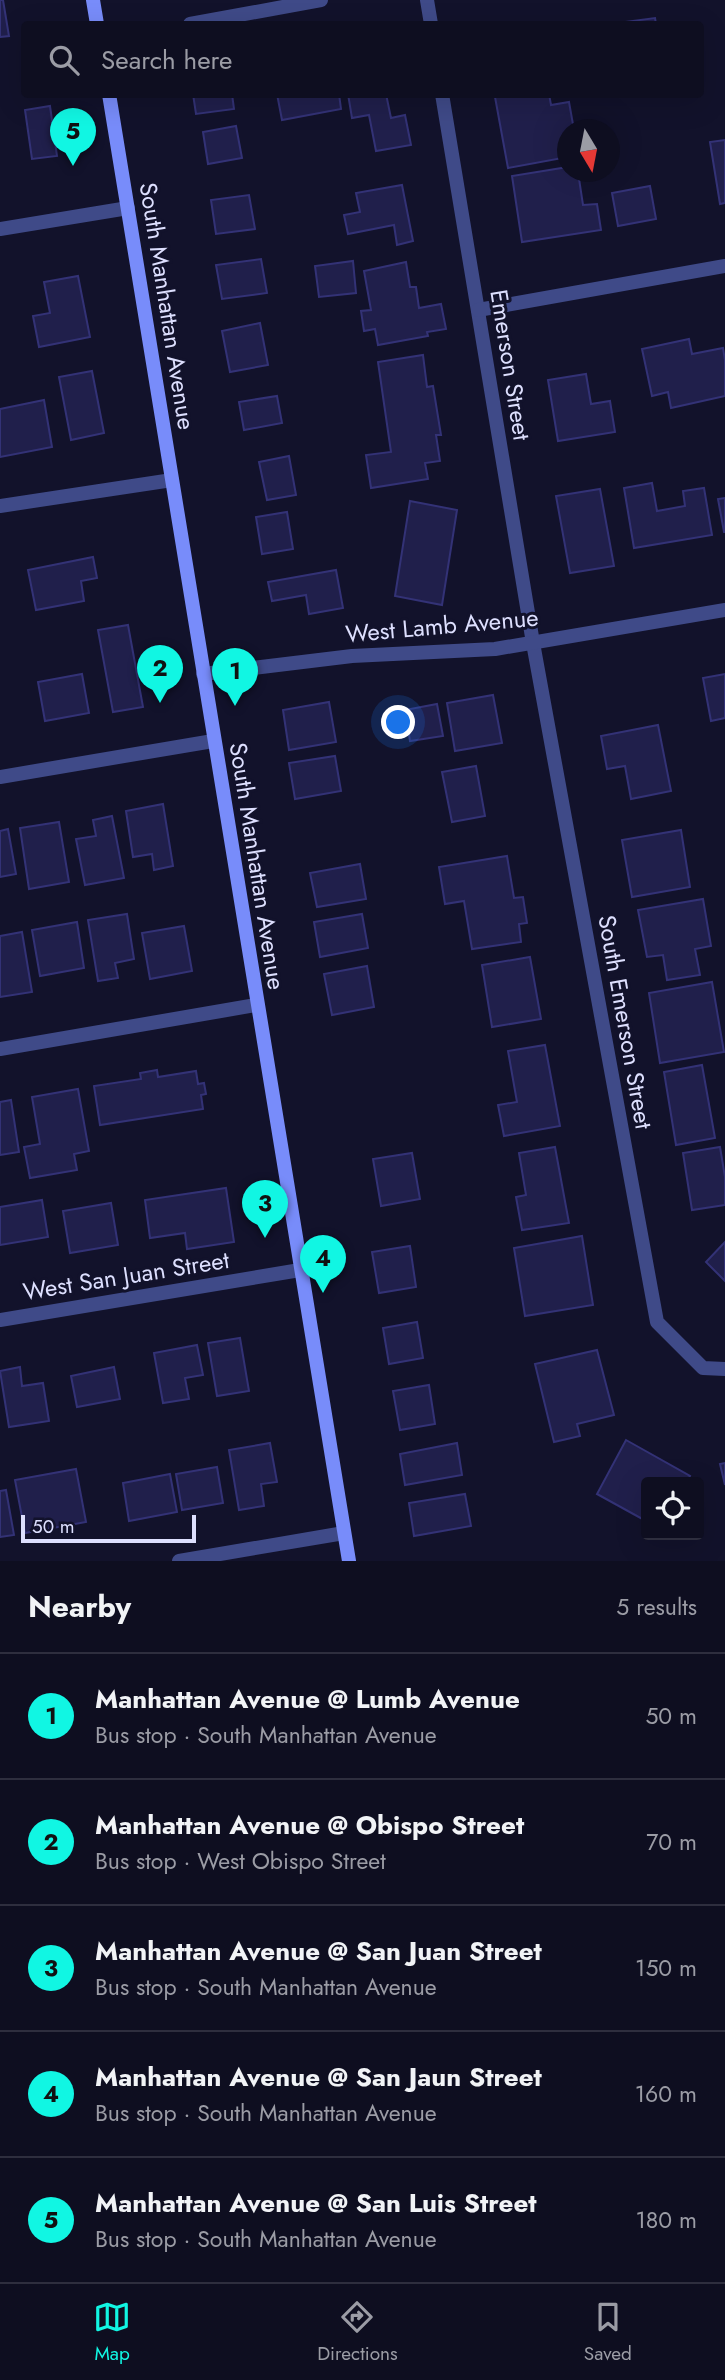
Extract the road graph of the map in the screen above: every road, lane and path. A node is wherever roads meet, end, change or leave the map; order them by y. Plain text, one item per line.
1 (93, 0) edge
2 (321, 0) edge
3 (427, 0) edge
4 (96, 21) edge
5 (206, 21) edge
6 (430, 21) edge
7 (110, 98) edge
8 (443, 98) edge
9 (128, 208) junction
10 (0, 229) edge
11 (725, 266) edge
12 (478, 310) junction
13 (172, 480) junction
14 (0, 506) edge
15 (725, 610) edge
16 (533, 643) junction
17 (203, 674) junction
18 (214, 741) junction
19 (0, 777) edge
20 (257, 1005) junction
21 (0, 1049) edge
22 (300, 1270) junction
23 (0, 1320) edge
24 (725, 1370) edge
25 (344, 1533) junction
26 (178, 1561) edge
27 (348, 1561) edge

1 - 4 main road
2 - 5 street
3 - 6 street
7 - 9 main road, South Manhattan Avenue
8 - 12 street, Emerson Street
9 - 10 street
9 - 13 main road, South Manhattan Avenue
11 - 12 street
12 - 16 street, Emerson Street
13 - 14 street
13 - 17 main road, South Manhattan Avenue
15 - 16 street, West Lamb Avenue
16 - 17 street, West Lamb Avenue
16 - 24 street, South Emerson Street
17 - 18 main road, South Manhattan Avenue
18 - 19 street
18 - 20 main road, South Manhattan Avenue
20 - 21 street
20 - 22 main road, South Manhattan Avenue
22 - 23 street, West San Juan Street
22 - 25 main road, South Manhattan Avenue
25 - 26 street
25 - 27 main road, South Manhattan Avenue

